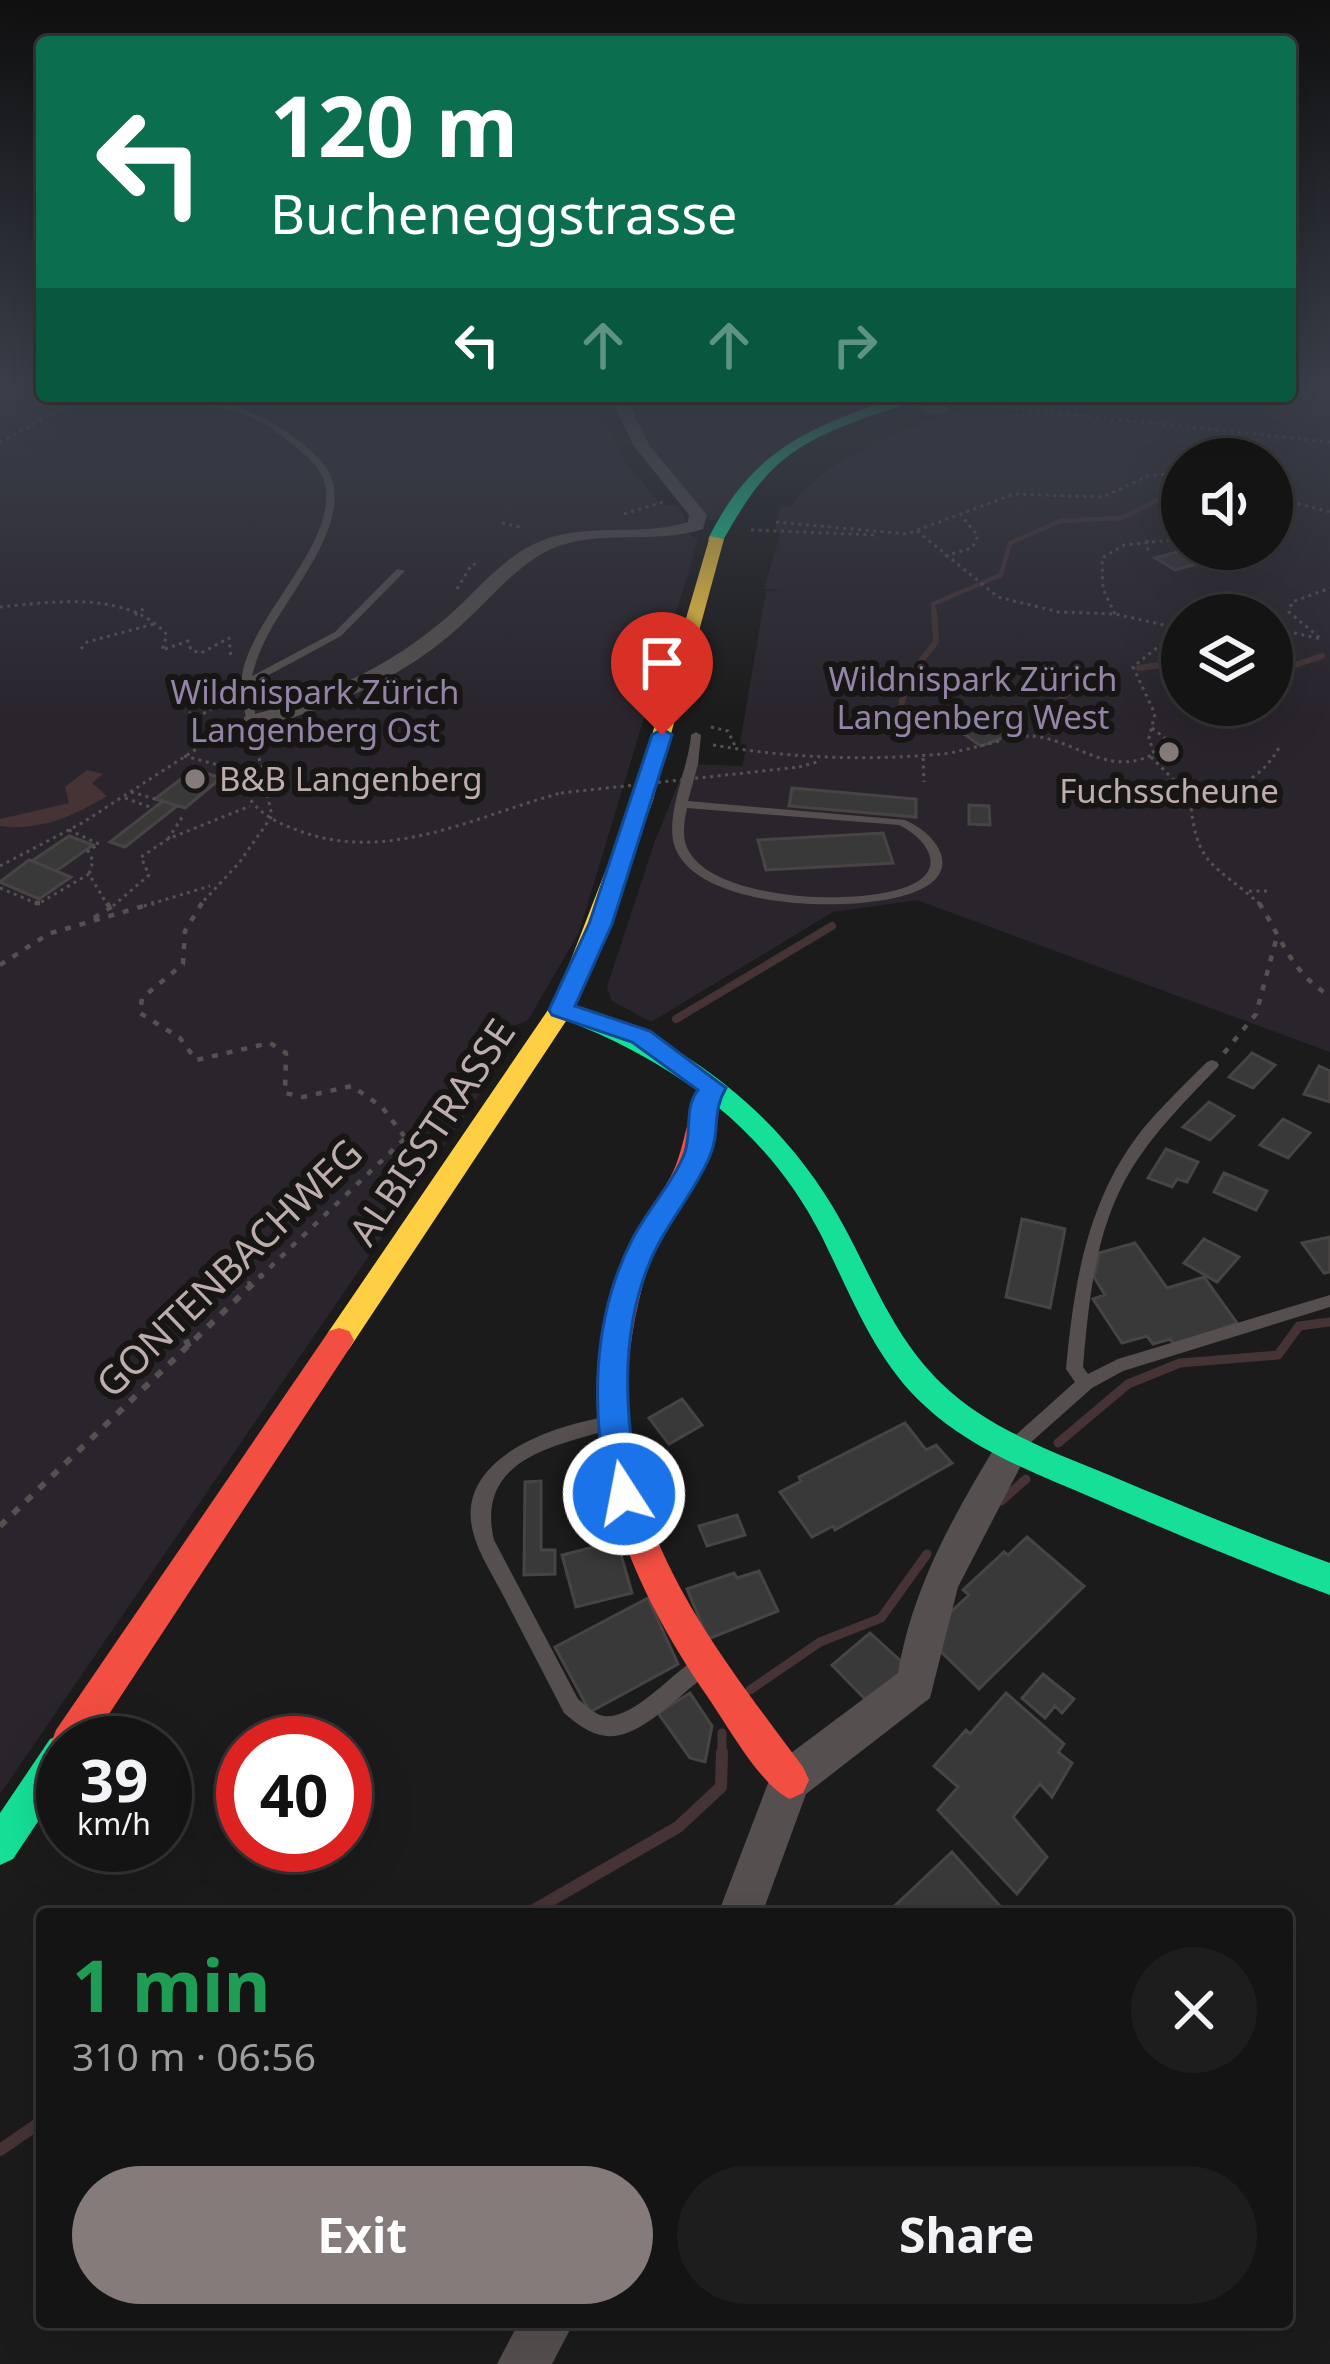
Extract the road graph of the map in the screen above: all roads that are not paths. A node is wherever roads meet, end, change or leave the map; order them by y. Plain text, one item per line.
1 (331, 495) edge
2 (682, 495) edge
3 (737, 495) edge
4 (400, 571) dead end
5 (246, 679) junction
6 (251, 722) joint
7 (696, 735) road end
8 (684, 804) junction
9 (561, 1010) junction
10 (1212, 1065) road end
11 (713, 1088) junction
12 (1330, 1301) edge
13 (1086, 1383) junction
14 (611, 1424) junction
15 (1013, 1448) junction
16 (1330, 1580) edge
17 (705, 1665) junction
18 (87, 1716) edge
19 (790, 1780) junction
20 (36, 1792) edge
21 (0, 1846) edge
22 (742, 1908) edge
23 (544, 2328) edge
24 (523, 2364) edge

1 - 5 lane
2 - 6 street
3 - 9 main road, ALBISSTRASSE
4 - 5 lane
5 - 6 lane
7 - 8 lane
8 - 8 lane
9 - 11 main road
9 - 18 main road, ALBISSTRASSE
10 - 13 lane
11 - 14 main road
11 - 15 main road
12 - 13 lane
13 - 15 lane
14 - 17 main road
14 - 17 lane
15 - 16 main road
15 - 19 street
17 - 19 main road
19 - 22 street
20 - 21 main road
23 - 24 street

